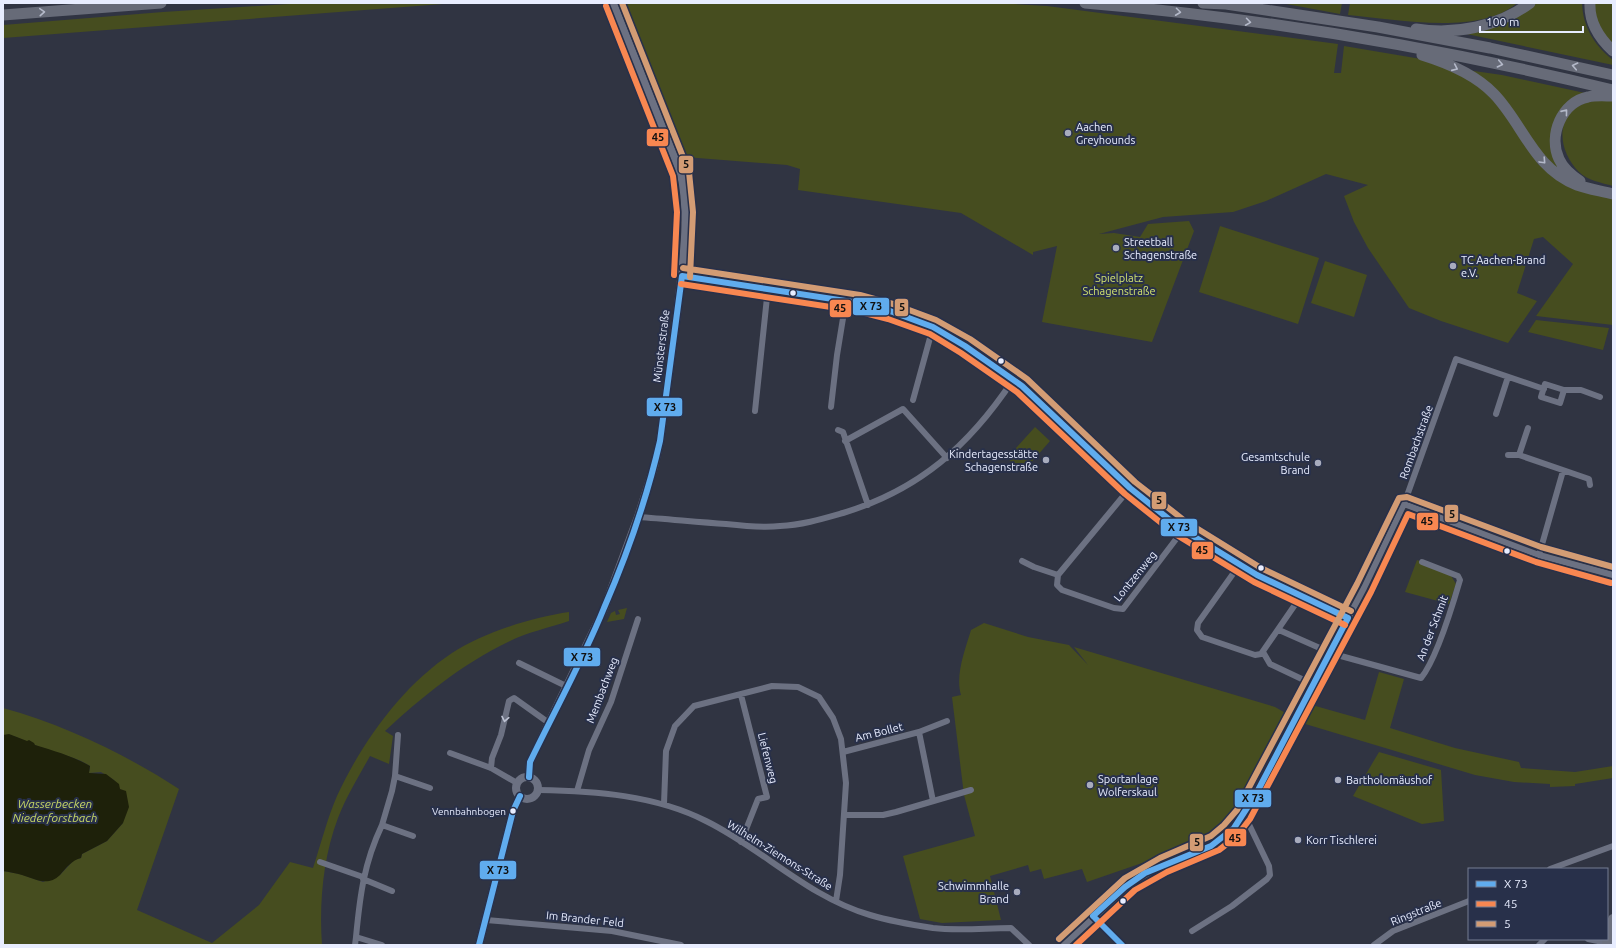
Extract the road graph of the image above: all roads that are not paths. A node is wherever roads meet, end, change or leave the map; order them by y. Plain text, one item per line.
1 (161, 3) edge
2 (612, 3) edge
3 (1085, 3) edge
4 (1203, 3) edge
5 (1530, 3) edge
6 (1590, 3) edge
7 (3, 15) edge
8 (1378, 27) junction
9 (1379, 42) junction
10 (1613, 51) edge
11 (1613, 75) edge
12 (1613, 90) edge
13 (1613, 96) edge
14 (1592, 188) junction
15 (1613, 194) edge
16 (682, 276) junction
17 (768, 288) junction
18 (846, 300) junction
19 (933, 327) junction
20 (1508, 377) junction
21 (1013, 380) junction
22 (1544, 389) junction
23 (1564, 390) junction
24 (1600, 397) dead end
25 (913, 400) dead end
26 (831, 406) dead end
27 (755, 411) dead end
28 (1496, 414) dead end
29 (1528, 428) dead end
30 (838, 430) dead end
31 (845, 441) junction
32 (1508, 455) dead end
33 (1519, 455) junction
34 (947, 458) junction
35 (1563, 471) junction
36 (1590, 485) dead end
37 (1130, 488) junction
38 (1404, 504) junction
39 (868, 505) junction
40 (638, 517) junction
41 (1183, 530) junction
42 (1539, 555) junction
43 (1022, 561) dead end
44 (1422, 562) dead end
45 (1240, 564) junction
46 (1613, 575) edge
47 (1058, 576) junction
48 (1301, 596) junction
49 (1348, 618) junction
50 (638, 619) dead end
51 (1279, 630) junction
52 (1322, 649) dead end
53 (1263, 652) junction
54 (1330, 653) junction
55 (519, 663) dead end
56 (1306, 681) dead end
57 (566, 686) junction
58 (741, 695) junction
59 (947, 721) dead end
60 (549, 723) junction
61 (919, 732) junction
62 (398, 735) dead end
63 (843, 752) junction
64 (450, 753) dead end
65 (491, 768) junction
66 (395, 776) junction
67 (529, 777) junction
68 (517, 783) junction
69 (430, 788) dead end
70 (538, 790) junction
71 (971, 790) dead end
72 (577, 791) junction
73 (520, 796) junction
74 (934, 801) junction
75 (664, 804) junction
76 (1244, 814) junction
77 (845, 815) junction
78 (382, 824) junction
79 (413, 836) dead end
80 (741, 842) junction
81 (1613, 846) edge
82 (320, 862) dead end
83 (1553, 868) edge
84 (363, 878) junction
85 (392, 891) dead end
86 (836, 901) junction
87 (1468, 901) edge
88 (1094, 916) junction
89 (1613, 919) edge
90 (486, 920) junction
91 (1192, 931) dead end
92 (356, 937) junction
93 (1592, 940) edge
94 (1609, 944) edge
95 (355, 945) edge
96 (382, 945) edge
97 (479, 945) edge
98 (681, 945) edge
99 (1029, 945) edge
100 (1064, 945) edge
101 (1122, 945) edge
102 (1374, 945) edge

7 -> 1 highway
2 - 16 street, Münsterstraße
3 -> 9 highway
4 - 8 highway
5 - 8 highway
6 - 10 highway
11 -> 8 highway
9 -> 12 highway
9 -> 14 highway
14 -> 13 highway
14 - 15 highway
16 - 17 street
16 - 40 street, Münsterstraße
17 - 18 street
17 - 27 street
18 - 19 street
18 - 26 street
19 - 21 street
19 - 25 street
20 - 22 street
20 - 28 street
20 - 38 street, Rombachstraße
21 - 34 street
21 - 37 street
22 - 23 street
22 - 23 street
23 - 24 street
29 - 33 street
30 - 31 street
31 - 34 street
31 - 39 street
32 - 33 street
33 - 35 street
34 - 39 street
35 - 36 street
35 - 42 street
37 - 41 street
37 - 47 street
38 - 42 street
38 - 49 street, Rombachstraße
39 - 40 street
40 - 57 street, Münsterstraße
41 - 45 street
41 - 47 street, Lontzenweg
42 - 46 street
43 - 47 street
44 - 54 street, An der Schmit
45 - 48 street
45 - 53 street
48 - 49 street
48 - 51 street
49 - 54 street, Rombachstraße
50 - 72 street, Membachweg
51 - 52 street
51 - 53 street
53 - 56 street
54 - 76 street, Rombachstraße
55 - 57 street
57 - 60 street, Münsterstraße
58 - 63 street
58 - 75 street
58 - 80 street, Liefenweg
59 - 61 street, Am Bollet
60 -> 65 street
60 - 67 street, Münsterstraße
61 - 63 street, Am Bollet
61 - 74 street, Am Bollet
62 - 66 street
63 - 77 street
64 - 65 street
65 - 68 street
66 - 69 street
66 - 78 street
67 - 68 street
67 - 70 street
68 - 73 street
70 - 72 street, Wilhelm-Ziemons-Straße
70 - 73 street
71 - 74 street
72 - 75 street, Wilhelm-Ziemons-Straße
73 - 90 street
74 - 77 street
75 - 80 street, Wilhelm-Ziemons-Straße
76 - 88 street, Rombachstraße
76 - 91 street
77 - 86 street
78 - 79 street
78 - 84 street
80 - 86 street, Wilhelm-Ziemons-Straße
81 - 83 street
82 - 84 street
84 - 85 street
84 - 92 street
86 - 99 street, Wilhelm-Ziemons-Straße
87 - 102 street, Ringstraße
88 - 100 street, Rombachstraße
88 - 101 street
89 - 94 main road
90 - 97 street
90 - 98 street, Im Brander Feld
92 - 95 street
92 - 96 street
93 - 94 street

